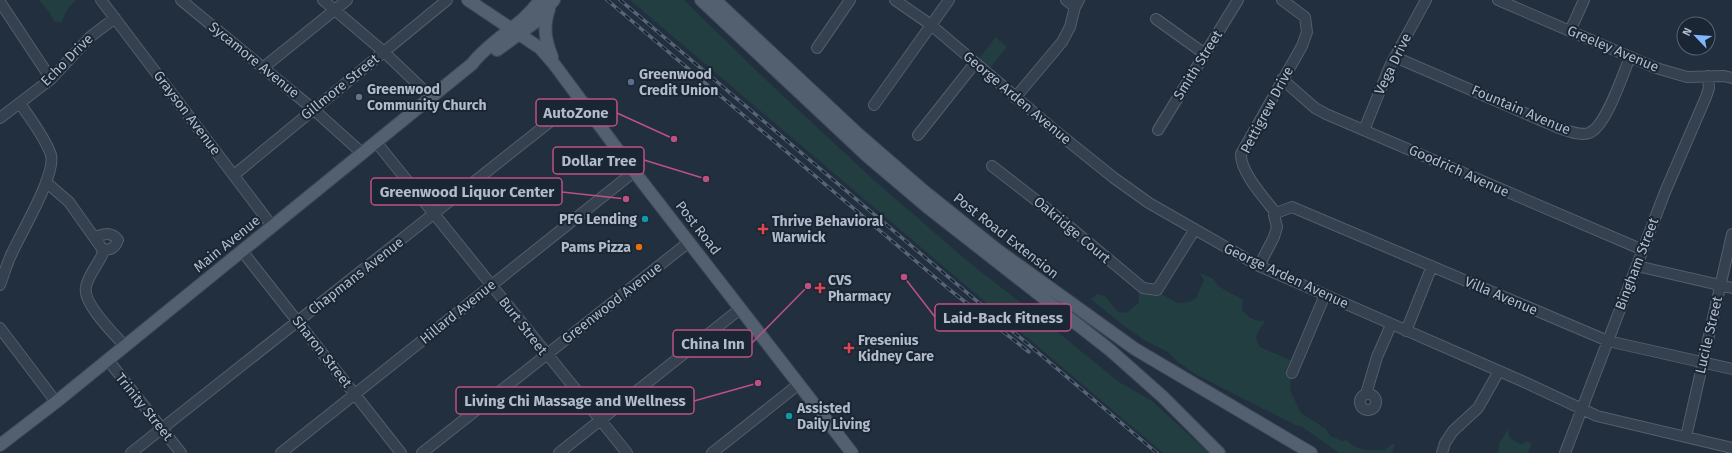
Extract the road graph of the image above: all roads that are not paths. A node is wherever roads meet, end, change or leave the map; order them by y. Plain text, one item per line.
1 (101, 0) edge
2 (181, 0) edge
3 (323, 0) edge
4 (347, 0) edge
5 (447, 0) edge
6 (468, 0) edge
7 (701, 0) edge
8 (715, 0) edge
9 (850, 0) edge
10 (895, 0) edge
11 (949, 0) edge
12 (1066, 0) edge
13 (1238, 0) edge
14 (1282, 0) edge
15 (1426, 0) edge
16 (1498, 0) edge
17 (1584, 0) edge
18 (0, 2) edge
19 (548, 2) edge
20 (1077, 3) edge
21 (335, 10) junction
22 (3, 13) edge
23 (115, 18) junction
24 (1156, 19) dead end
25 (931, 25) junction
26 (1570, 31) junction
27 (516, 32) junction
28 (817, 48) dead end
29 (384, 52) junction
30 (1205, 54) junction
31 (1395, 57) junction
32 (1630, 57) junction
33 (975, 63) junction
34 (554, 64) junction
35 (264, 67) junction
36 (1708, 76) junction
37 (1282, 78) junction
38 (1732, 78) edge
39 (51, 79) junction
40 (431, 97) junction
41 (580, 98) junction
42 (1015, 98) junction
43 (20, 103) junction
44 (874, 105) dead end
45 (313, 108) junction
46 (0, 118) edge
47 (1158, 130) dead end
48 (1364, 130) junction
49 (918, 135) dead end
50 (376, 142) junction
51 (362, 153) junction
52 (992, 166) dead end
53 (635, 171) junction
54 (234, 175) junction
55 (46, 182) junction
56 (435, 213) junction
57 (1276, 213) junction
58 (272, 226) junction
59 (1195, 229) junction
60 (1732, 234) edge
61 (95, 237) junction
62 (689, 242) junction
63 (102, 250) junction
64 (1643, 250) junction
65 (242, 251) junction
66 (1259, 266) junction
67 (1432, 266) junction
68 (1637, 266) junction
69 (0, 285) edge
70 (491, 285) junction
71 (1720, 286) junction
72 (1732, 288) edge
73 (1325, 295) junction
74 (740, 309) junction
75 (298, 322) junction
76 (1391, 325) junction
77 (0, 328) edge
78 (1406, 331) junction
79 (1608, 341) junction
80 (125, 346) junction
81 (546, 355) junction
82 (108, 360) junction
83 (1702, 362) junction
84 (1732, 369) edge
85 (1499, 371) junction
86 (1292, 373) dead end
87 (799, 384) junction
88 (355, 394) junction
89 (1366, 394) dead end
90 (56, 402) junction
91 (1582, 408) junction
92 (600, 420) junction
93 (162, 429) junction
94 (1686, 437) junction
95 (0, 446) edge
96 (1732, 448) edge
97 (131, 453) edge
98 (181, 453) edge
99 (281, 453) edge
100 (401, 453) edge
101 (422, 453) edge
102 (559, 453) edge
103 (627, 453) edge
104 (712, 453) edge
105 (852, 453) edge
106 (1220, 453) edge
107 (1312, 453) edge
108 (1442, 453) edge
109 (1565, 453) edge

1 - 23 street, Grayson Avenue
2 - 35 street, Sycamore Avenue
3 - 21 street
4 - 21 street
5 - 29 street, Gillmore Street
6 - 27 main road, Post Road
7 - 106 main road, Post Road Extension
8 - 107 main road, Post Road Extension
9 - 28 street
10 - 25 street, George Arden Avenue
11 - 25 street
12 - 20 street
13 - 30 street, Smith Street
14 - 37 street, Pettigrew Drive
15 - 31 street, Vega Drive
16 - 26 street, Greeley Avenue
17 - 26 street
18 - 22 street
19 - 27 main road, Main Avenue
19 - 34 main road
20 - 42 street
21 - 29 street
21 - 35 street
22 - 39 street
23 - 39 street, Echo Drive
23 - 54 street, Grayson Avenue
24 - 30 street
25 - 33 street, George Arden Avenue
25 - 44 street
26 - 32 street, Greeley Avenue
27 - 34 main road, Post Road
27 - 40 main road, Main Avenue
29 - 40 street
29 - 45 street, Gillmore Street
30 - 47 street, Smith Street
31 - 32 street, Fountain Avenue
31 - 48 street, Vega Drive
32 - 36 street, Greeley Avenue
33 - 42 street, George Arden Avenue
33 - 49 street
34 - 41 main road, Post Road
35 - 45 street, Sycamore Avenue
36 - 38 street, Greeley Avenue
36 - 64 street, Bingham Street
37 - 48 street, Goodrich Avenue
37 - 57 street, Pettigrew Drive
39 - 43 street, Echo Drive
40 - 50 main road, Main Avenue
41 - 53 main road, Post Road
41 - 56 street, Chapmans Avenue
42 - 59 street, George Arden Avenue
43 - 46 street, Echo Drive
43 - 55 street
45 - 51 street, Sycamore Avenue
45 - 54 street, Gillmore Street
48 - 64 street, Goodrich Avenue
50 - 51 main road, Main Avenue
50 - 56 street, Burt Street
51 - 58 main road, Main Avenue
52 - 59 street, Oakridge Court
53 - 62 main road, Post Road
53 - 70 street, Hillard Avenue
54 - 58 street, Grayson Avenue
55 - 61 street
55 - 69 street
56 - 70 street, Burt Street
56 - 75 street, Chapmans Avenue
57 - 66 street
57 - 67 street, Villa Avenue
58 - 65 main road, Main Avenue
59 - 66 street, George Arden Avenue
60 - 71 street, Lucile Street
61 - 63 street
61 - 63 street
62 - 74 main road, Post Road
62 - 81 street, Greenwood Avenue
63 - 80 street
64 - 68 street, Bingham Street
65 - 75 street, Sharon Street
65 - 80 main road, Main Avenue
66 - 73 street, George Arden Avenue
67 - 78 street
67 - 79 street, Villa Avenue
68 - 71 street
68 - 79 street, Bingham Street
70 - 81 street, Burt Street
70 - 88 street, Hillard Avenue
71 - 72 street
71 - 83 street, Lucile Street
73 - 76 street, George Arden Avenue
73 - 86 street
74 - 87 main road, Post Road
74 - 92 street
75 - 88 street, Sharon Street
75 - 93 street, Chapmans Avenue
76 - 78 street, George Arden Avenue
76 - 89 street
77 - 90 street
78 - 85 street, George Arden Avenue
79 - 83 street, Villa Avenue
79 - 91 street, Bingham Street
80 - 82 main road, Main Avenue
81 - 92 street, Burt Street
81 - 101 street, Greenwood Avenue
82 - 90 main road, Main Avenue
82 - 93 street, Trinity Street
83 - 84 street, Villa Avenue
83 - 94 street, Lucile Street
85 - 91 street, George Arden Avenue
85 - 108 street
87 - 104 street
87 - 105 main road, Post Road
88 - 99 street, Hillard Avenue
88 - 100 street, Sharon Street
90 - 95 main road, Main Avenue
91 - 94 street, George Arden Avenue
91 - 109 street, Bingham Street
92 - 102 street
92 - 103 street, Burt Street
93 - 97 street, Chapmans Avenue
93 - 98 street, Trinity Street
94 - 96 street, George Arden Avenue

